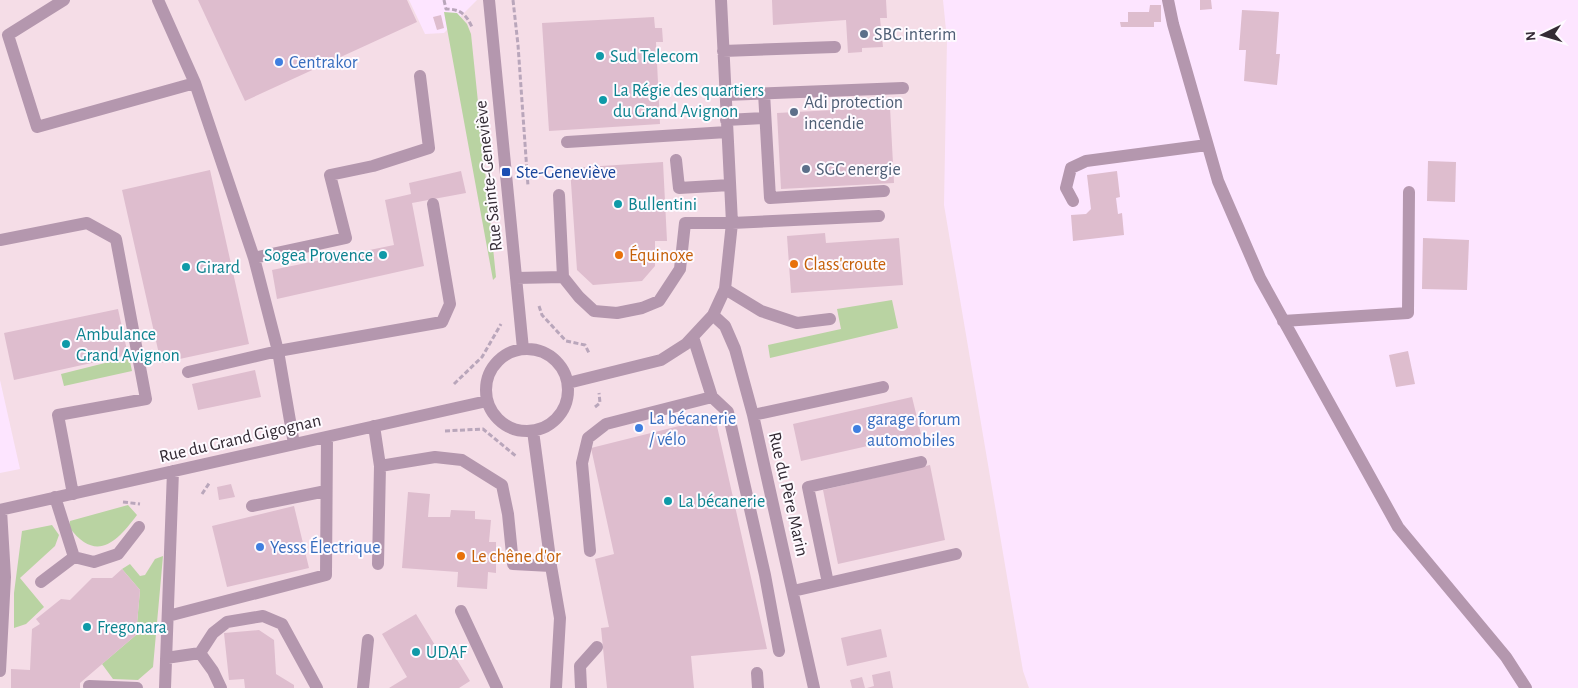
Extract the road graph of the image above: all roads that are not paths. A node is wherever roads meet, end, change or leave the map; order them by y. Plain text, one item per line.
1 (64, 0) edge
2 (158, 0) edge
3 (489, 0) edge
4 (720, 0) edge
5 (1168, 0) edge
6 (4, 30) edge
7 (835, 47) dead end
8 (723, 51) junction
9 (420, 76) dead end
10 (195, 83) junction
11 (903, 88) dead end
12 (764, 93) junction
13 (725, 95) junction
14 (765, 118) junction
15 (727, 126) junction
16 (567, 142) dead end
17 (1207, 145) junction
18 (676, 160) dead end
19 (730, 185) junction
20 (884, 191) dead end
21 (1409, 192) dead end
22 (559, 195) dead end
23 (1073, 201) dead end
24 (434, 204) dead end
25 (879, 216) dead end
26 (732, 223) junction
27 (0, 240) edge
28 (254, 258) junction
29 (563, 276) junction
30 (516, 278) junction
31 (724, 289) junction
32 (713, 315) junction
33 (830, 319) dead end
34 (1284, 321) junction
35 (693, 337) junction
36 (523, 349) junction
37 (278, 351) junction
38 (188, 372) dead end
39 (568, 383) junction
40 (883, 387) dead end
41 (712, 397) junction
42 (487, 401) junction
43 (753, 415) junction
44 (374, 426) junction
45 (533, 431) junction
46 (327, 437) junction
47 (294, 444) junction
48 (921, 462) dead end
49 (380, 466) junction
50 (173, 471) junction
51 (326, 491) junction
52 (73, 494) junction
53 (55, 498) junction
54 (252, 506) dead end
55 (0, 510) edge
56 (139, 527) dead end
57 (590, 551) dead end
58 (956, 554) dead end
59 (74, 557) junction
60 (378, 564) dead end
61 (551, 566) junction
62 (41, 582) dead end
63 (828, 583) junction
64 (793, 591) junction
65 (460, 610) dead end
66 (168, 616) junction
67 (368, 640) dead end
68 (597, 647) dead end
69 (779, 651) dead end
70 (200, 653) junction
71 (166, 658) junction
72 (0, 670) edge
73 (757, 673) dead end
74 (89, 686) dead end
75 (137, 688) edge
76 (165, 688) edge
77 (221, 688) edge
78 (317, 688) edge
79 (363, 688) edge
80 (497, 688) edge
81 (556, 688) edge
82 (581, 688) edge
83 (758, 688) edge
84 (814, 688) edge
85 (1526, 688) edge

1 - 6 street
2 - 10 street
3 - 30 street, Rue Sainte-Geneviève
4 - 8 street
5 - 17 street
6 - 10 street
7 - 8 street
8 - 13 street
9 - 28 street
10 - 28 street
11 - 12 street
12 - 13 street
12 - 14 street
13 - 15 street
14 - 15 street
14 - 20 street
15 - 16 street
15 - 19 street
17 - 23 street
17 - 34 street
18 - 19 street
19 - 26 street
21 - 34 street
22 - 29 street
24 - 37 street
25 - 26 street
26 - 29 street
26 - 31 street
27 - 52 street
28 - 37 street
29 - 30 street
30 - 36 street, Rue Sainte-Geneviève
31 - 32 street
31 - 33 street
32 - 35 street
32 - 43 street, Rue du Père Marin
34 - 85 street
35 - 39 street
35 - 41 street
36 - 39 street
36 - 42 street
37 - 38 street
37 - 47 street
39 - 45 street
40 - 43 street
41 - 57 street
41 - 69 street
42 - 44 street, Rue du Grand Gigognan
42 - 45 street
43 - 64 street, Rue du Père Marin
44 - 46 street, Rue du Grand Gigognan
44 - 49 street
45 - 61 street
46 - 47 street, Rue du Grand Gigognan
46 - 51 street
47 - 50 street, Rue du Grand Gigognan
48 - 63 street
49 - 60 street
49 - 61 street
50 - 52 street, Rue du Grand Gigognan
50 - 66 street
51 - 54 street
51 - 66 street
52 - 53 street, Rue du Grand Gigognan
53 - 55 street, Rue du Grand Gigognan
53 - 59 street
55 - 72 street
56 - 59 street
58 - 63 street
59 - 62 street
61 - 81 street
63 - 64 street
64 - 84 street, Rue du Père Marin
65 - 80 street
66 - 71 street
67 - 79 street
68 - 82 street
70 - 71 street
70 - 77 street
70 - 78 street
71 - 76 street
73 - 83 street
74 - 75 street

